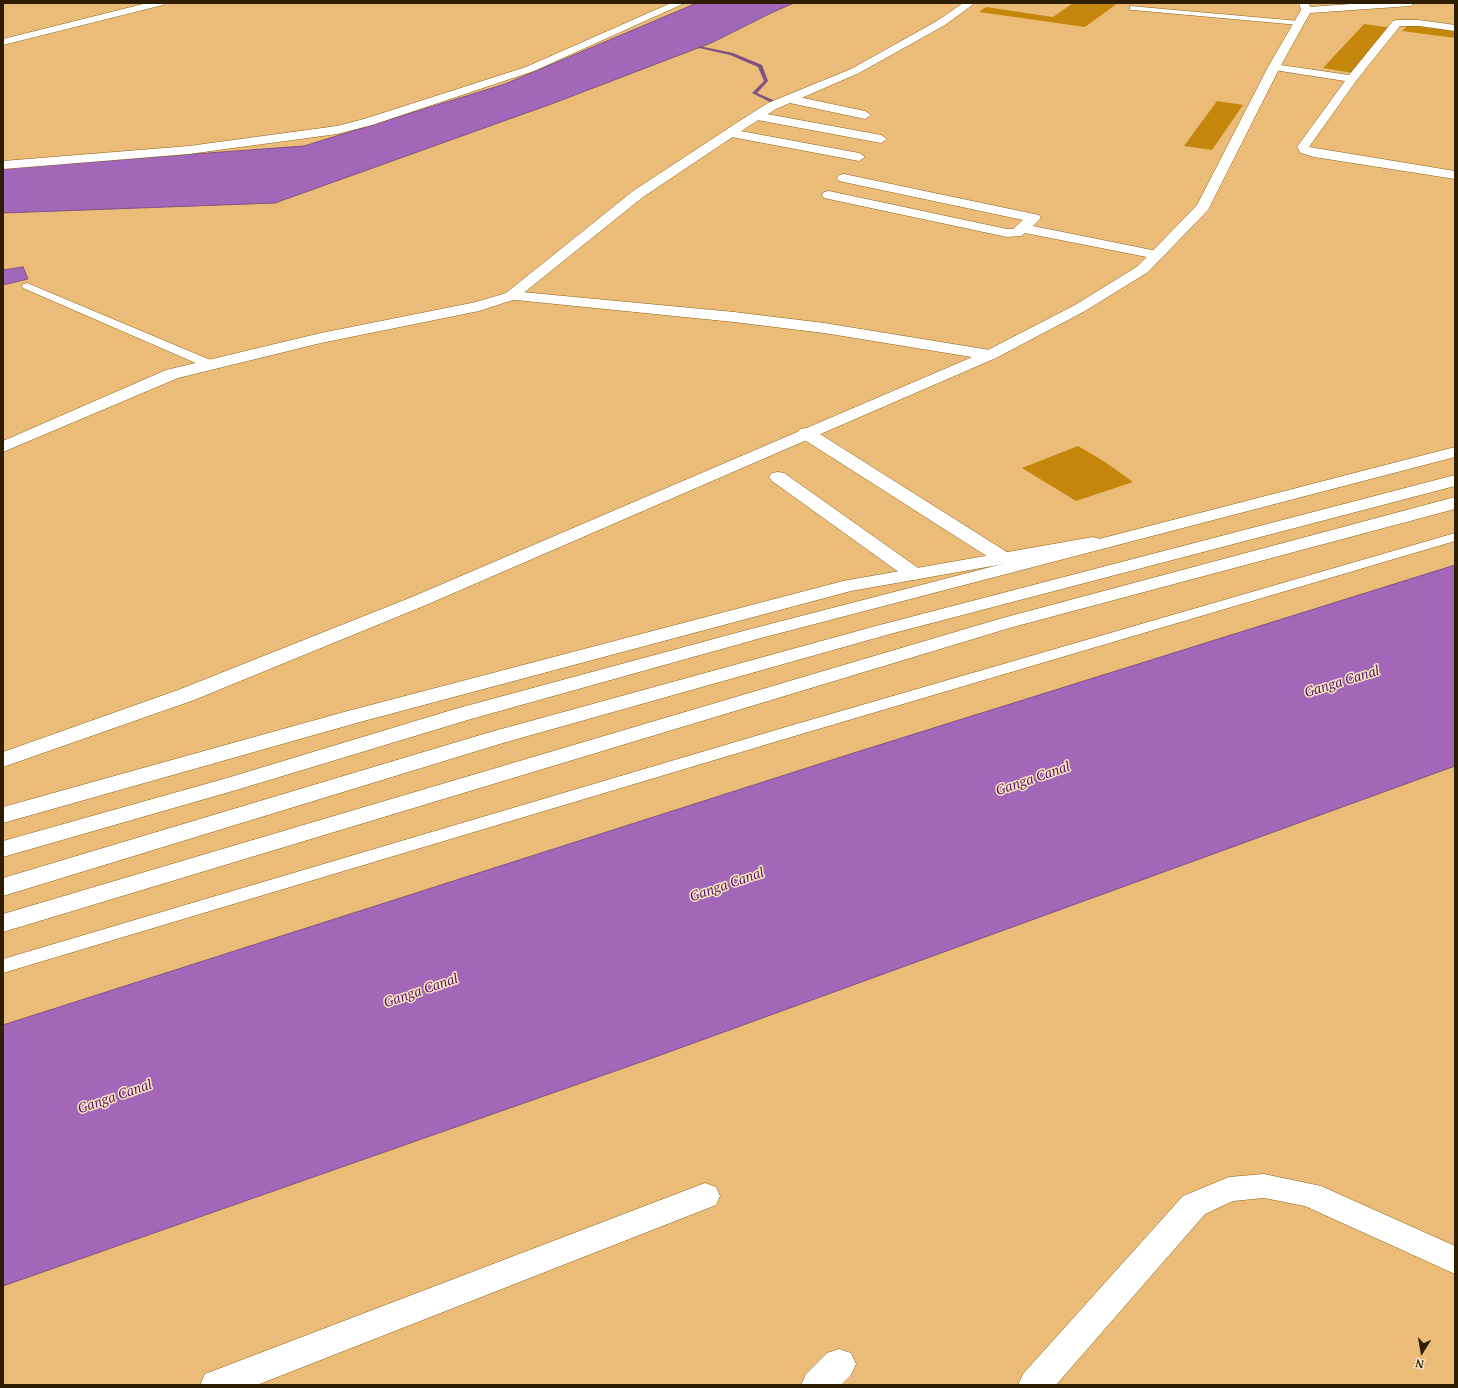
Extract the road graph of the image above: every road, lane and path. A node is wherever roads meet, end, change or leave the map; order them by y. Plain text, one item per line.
1 (159, 3) edge
2 (680, 3) edge
3 (970, 3) edge
4 (1410, 3) edge
5 (1133, 8) dead end
6 (1303, 12) edge
7 (1455, 28) edge
8 (3, 42) edge
9 (1274, 67) junction
10 (1352, 79) junction
11 (789, 100) junction
12 (865, 115) dead end
13 (756, 116) junction
14 (730, 133) junction
15 (881, 139) dead end
16 (859, 158) dead end
17 (3, 165) edge
18 (1455, 175) edge
19 (844, 178) dead end
20 (829, 194) dead end
21 (1023, 228) junction
22 (1157, 255) junction
23 (27, 286) dead end
24 (511, 296) junction
25 (990, 355) junction
26 (209, 364) junction
27 (806, 434) junction
28 (3, 447) edge
29 (1455, 452) edge
30 (778, 477) dead end
31 (1455, 480) edge
32 (1455, 503) edge
33 (1130, 536) junction
34 (1455, 537) edge
35 (1004, 558) junction
36 (914, 574) junction
37 (3, 760) edge
38 (3, 815) edge
39 (3, 849) edge
40 (3, 887) edge
41 (3, 923) edge
42 (3, 966) edge
43 (704, 1196) dead end
44 (1455, 1261) edge
45 (217, 1385) edge
46 (1035, 1385) edge

1 - 8 main road
2 - 17 main road
3 - 11 main road
4 - 6 main road
5 - 6 lane
6 - 9 main road
7 - 10 main road
9 - 10 main road
9 - 22 main road
10 - 18 main road
11 - 12 main road
11 - 13 main road
13 - 14 main road
13 - 15 main road
14 - 16 main road
14 - 24 main road
19 - 21 main road
20 - 21 main road
21 - 22 main road
22 - 25 main road
23 - 26 lane
24 - 25 main road
24 - 26 main road
25 - 27 main road
26 - 28 main road
27 - 35 main road
27 - 37 main road
29 - 33 main road
30 - 36 main road
31 - 40 main road
32 - 41 main road
33 - 35 main road
33 - 39 main road
34 - 42 lane
35 - 36 main road
36 - 38 main road
43 - 45 main road
44 - 46 main road

